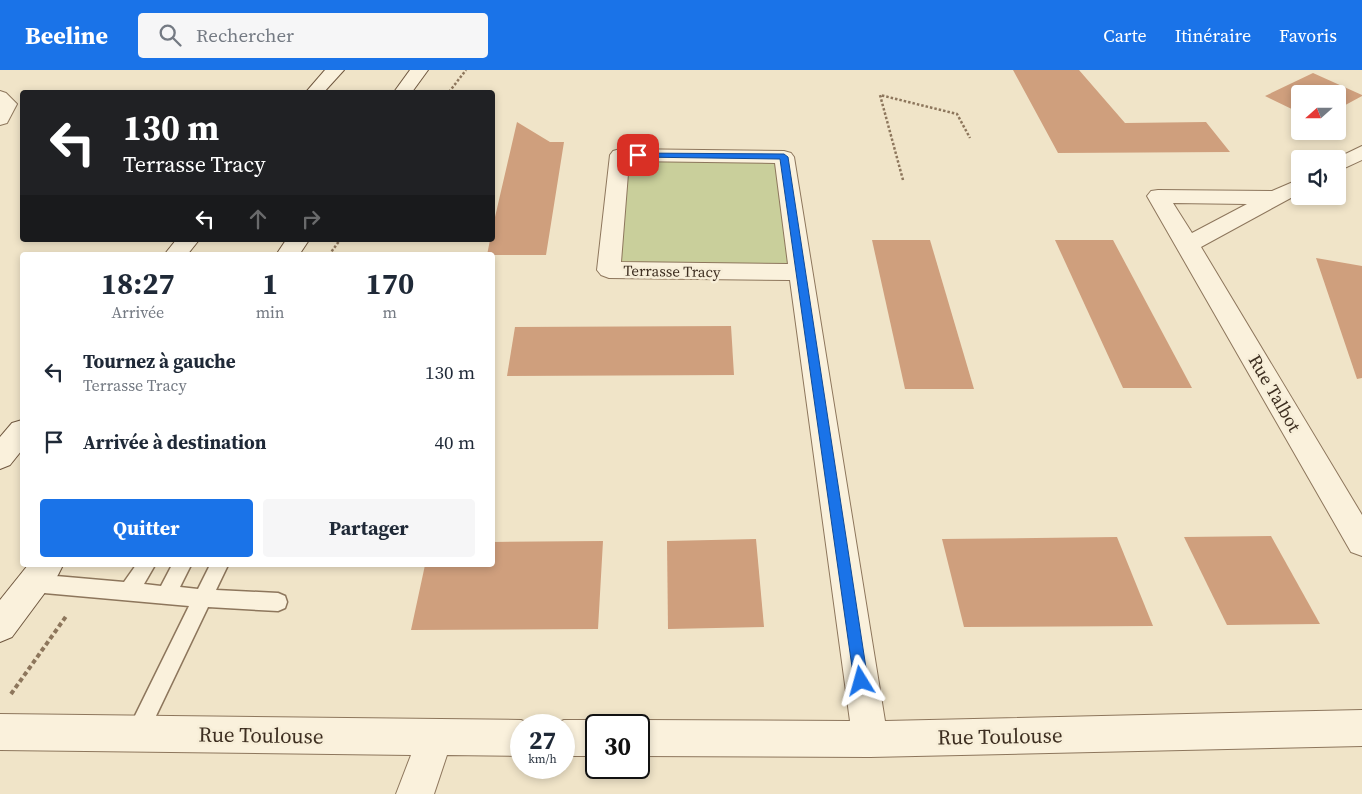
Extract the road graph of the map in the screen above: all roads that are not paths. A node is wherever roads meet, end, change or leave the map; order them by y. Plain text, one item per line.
1 (335, 70) edge
2 (419, 70) edge
3 (317, 90) edge
4 (404, 90) edge
5 (0, 97) edge
6 (0, 119) edge
7 (1362, 152) edge
8 (1346, 161) edge
9 (1291, 190) edge
10 (1274, 198) junction
11 (186, 242) edge
12 (1188, 244) junction
13 (178, 252) edge
14 (801, 272) junction
15 (20, 432) edge
16 (0, 456) edge
17 (1362, 542) edge
18 (145, 567) edge
19 (181, 567) edge
20 (218, 567) edge
21 (40, 574) edge
22 (129, 591) junction
23 (166, 594) junction
24 (202, 598) junction
25 (278, 602) dead end
26 (0, 626) edge
27 (3, 716) edge
28 (1362, 728) edge
29 (137, 734) junction
30 (435, 738) junction
31 (510, 738) edge
32 (650, 738) edge
33 (870, 739) junction
34 (415, 794) edge

1 - 3 street
2 - 4 street
5 - 6 street
7 - 8 street
9 - 10 street, Rue Talbot
10 - 12 street, Rue Talbot
10 - 12 street, Rue Talbot
11 - 13 street
12 - 17 street, Rue Talbot
14 - 14 street, Terrasse Tracy
14 - 33 street, Terrasse Tracy
15 - 16 street
18 - 22 lane
19 - 23 lane
20 - 24 lane
21 - 22 lane
21 - 26 street
22 - 23 lane
23 - 24 lane
24 - 25 lane
24 - 29 lane
27 - 29 street, Rue Toulouse
28 - 33 street, Rue Toulouse
29 - 30 street, Rue Toulouse
30 - 31 street, Rue Toulouse
30 - 34 street
32 - 33 street, Rue Toulouse

